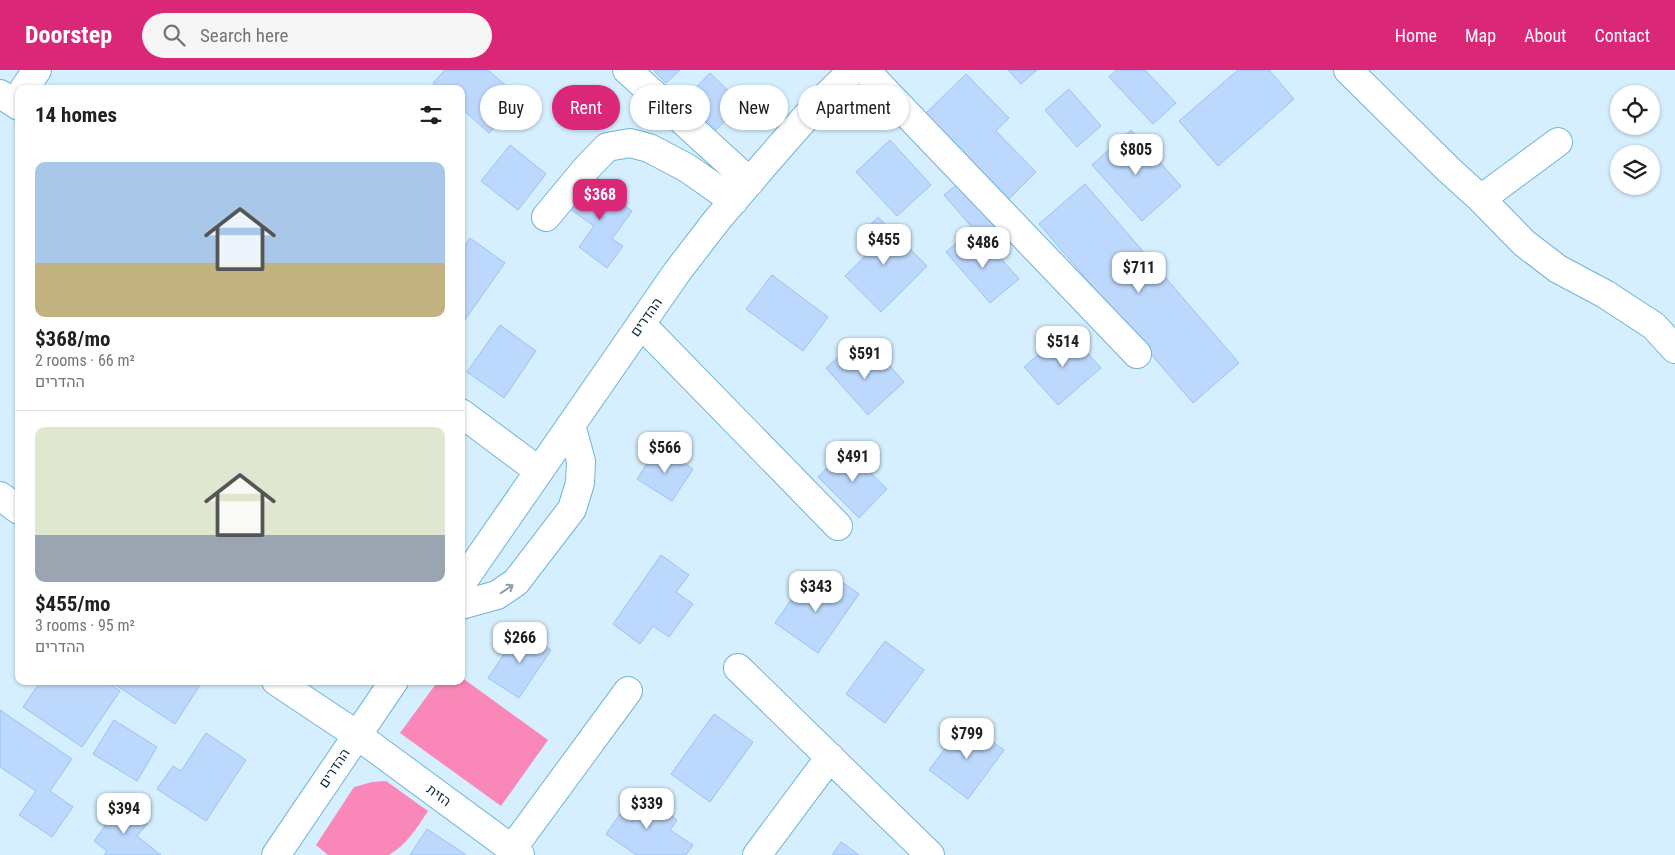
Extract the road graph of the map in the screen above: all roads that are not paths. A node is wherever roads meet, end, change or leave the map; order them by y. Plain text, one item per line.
1 (37, 70) edge
2 (627, 70) edge
3 (853, 70) edge
4 (865, 70) edge
5 (1348, 70) edge
6 (25, 85) edge
7 (1558, 142) dead end
8 (742, 191) junction
9 (1481, 199) junction
10 (546, 217) dead end
11 (641, 324) junction
12 (1670, 335) edge
13 (1137, 354) dead end
14 (465, 416) edge
15 (571, 425) junction
16 (539, 471) junction
17 (0, 496) edge
18 (15, 507) edge
19 (838, 526) dead end
20 (465, 578) edge
21 (465, 604) edge
22 (738, 668) dead end
23 (282, 685) edge
24 (391, 685) edge
25 (628, 691) dead end
26 (357, 735) junction
27 (830, 757) junction
28 (516, 852) edge
29 (927, 852) edge
30 (276, 855) edge
31 (757, 855) edge

1 - 6 street
2 - 8 street
3 - 8 street, ההדרים
4 - 13 street
5 - 9 street
7 - 9 street
8 - 10 street
8 - 11 street, ההדרים
9 - 12 street
11 - 15 street, ההדרים
11 - 19 street
14 - 16 street
15 - 16 street, ההדרים
21 -> 15 street
16 - 20 street, ההדרים
17 - 18 street
22 - 27 street
23 - 26 street, הזית
24 - 26 street, ההדרים
25 - 28 street
26 - 28 street, הזית
26 - 30 street, ההדרים
27 - 29 street
27 - 31 street

